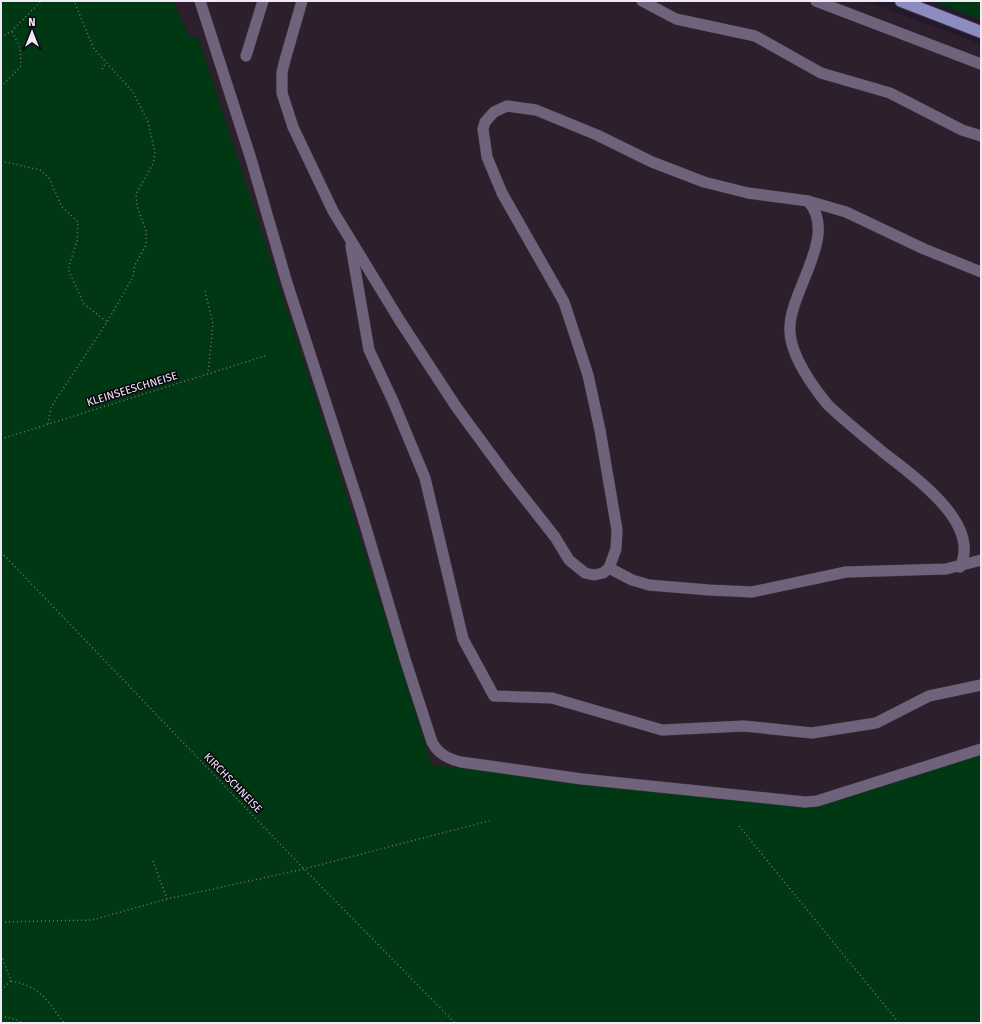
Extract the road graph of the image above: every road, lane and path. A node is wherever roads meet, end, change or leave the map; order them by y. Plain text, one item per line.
1 (41, 1) edge
2 (74, 1) edge
3 (200, 1) edge
4 (263, 1) edge
5 (302, 1) edge
6 (642, 1) edge
7 (816, 1) edge
8 (901, 1) edge
9 (12, 31) junction
10 (981, 32) edge
11 (1, 37) edge
12 (246, 56) dead end
13 (106, 63) junction
14 (981, 64) edge
15 (102, 69) dead end
16 (1, 87) edge
17 (981, 136) edge
18 (1, 161) edge
19 (808, 202) junction
20 (829, 207) junction
21 (818, 220) junction
22 (350, 240) junction
23 (981, 272) edge
24 (205, 291) dead end
25 (107, 322) junction
26 (268, 355) dead end
27 (208, 374) junction
28 (48, 424) junction
29 (1, 439) edge
30 (1, 552) edge
31 (981, 560) edge
32 (960, 567) junction
33 (609, 568) junction
34 (981, 685) edge
35 (981, 749) edge
36 (492, 820) dead end
37 (739, 826) dead end
38 (153, 861) dead end
39 (304, 869) junction
40 (167, 899) junction
41 (1, 922) edge
42 (1, 955) edge
43 (11, 981) junction
44 (1, 990) edge
45 (1, 1016) edge
46 (23, 1023) edge
47 (64, 1023) edge
48 (455, 1023) edge
49 (899, 1023) edge

1 - 9 path
2 - 13 path
3 - 35 lane
4 - 12 lane
5 - 22 lane
6 - 17 lane
7 - 14 lane
8 - 10 main road
9 - 11 path
9 - 16 path
13 - 15 path
13 - 25 path
18 - 25 path
19 - 20 lane
19 - 21 lane
19 - 33 lane
20 - 21 lane
20 - 23 lane
21 - 32 lane
22 - 33 lane
22 - 34 lane
24 - 27 path
25 - 28 path
26 - 27 path, KLEINSEESCHNEISE
27 - 28 path, KLEINSEESCHNEISE
28 - 29 path, KLEINSEESCHNEISE
30 - 39 path, KIRCHSCHNEISE
31 - 32 lane
32 - 33 lane
36 - 39 path
37 - 49 path
38 - 40 path
39 - 40 path
39 - 48 path, KIRCHSCHNEISE
40 - 41 path
42 - 43 path
43 - 44 path
43 - 47 path
45 - 46 path

